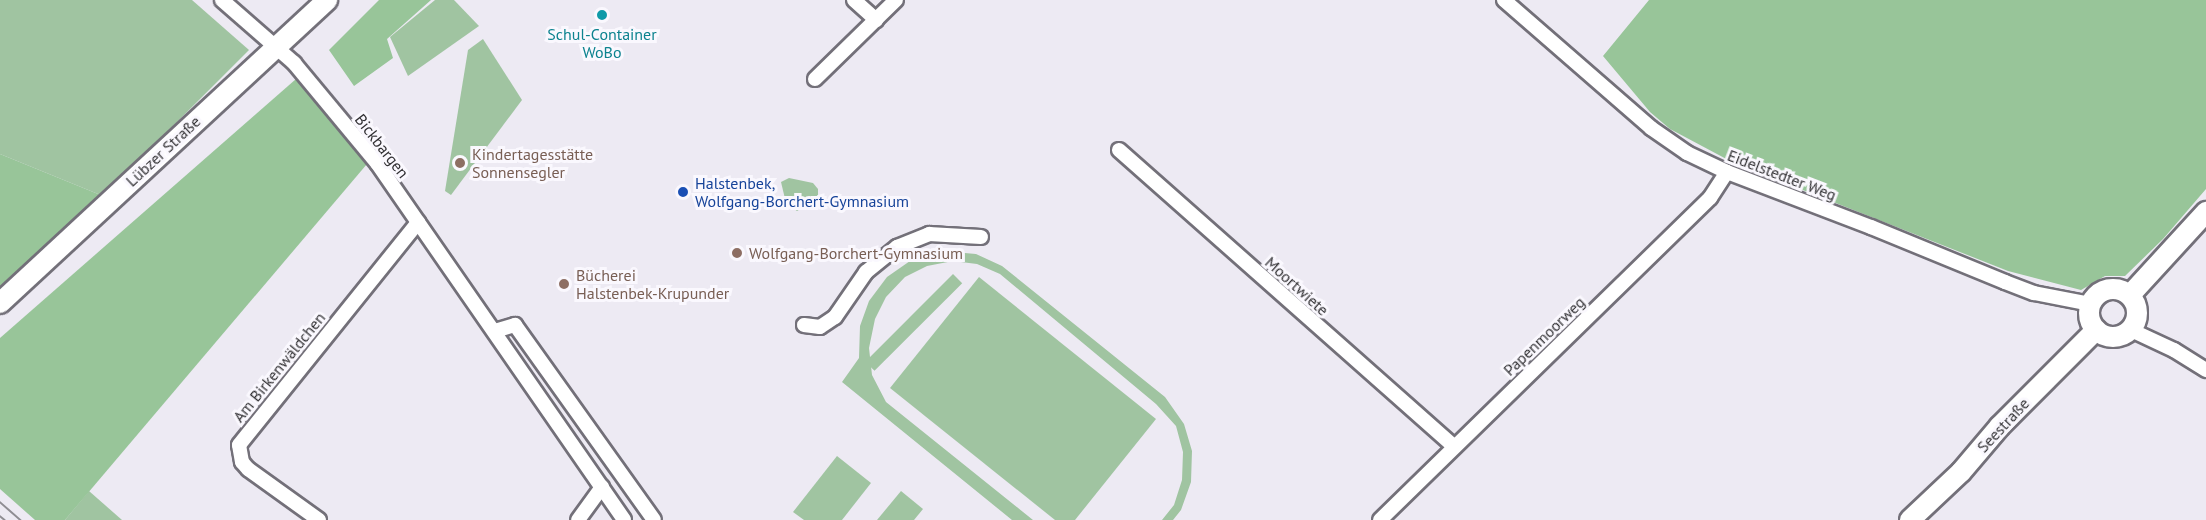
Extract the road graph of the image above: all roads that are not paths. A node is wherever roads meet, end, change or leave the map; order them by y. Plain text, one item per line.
1 (222, 0) edge
2 (327, 0) edge
3 (854, 0) edge
4 (897, 0) edge
5 (1504, 0) edge
6 (876, 20) junction
7 (275, 46) junction
8 (815, 79) dead end
9 (1119, 150) dead end
10 (1727, 172) junction
11 (2206, 212) edge
12 (418, 222) junction
13 (981, 237) dead end
14 (2130, 295) junction
15 (0, 303) edge
16 (2090, 304) junction
17 (804, 325) dead end
18 (2096, 330) junction
19 (2131, 330) junction
20 (495, 331) junction
21 (2206, 370) edge
22 (1454, 446) junction
23 (602, 487) junction
24 (319, 520) edge
25 (578, 520) edge
26 (624, 520) edge
27 (654, 520) edge
28 (1380, 520) edge
29 (1910, 520) edge

1 - 7 street, Bickbargen
2 - 7 street, Lübzer Straße
3 - 6 street
4 - 6 street
5 - 10 street, Eidelstedter Weg
6 - 8 street
7 - 12 street, Bickbargen
7 - 15 street, Lübzer Straße
9 - 22 street, Moortwiete
10 - 16 street, Eidelstedter Weg
10 - 22 street, Papenmoorweg
11 - 14 street
12 - 20 street, Bickbargen
12 - 24 street, Am Birkenwäldchen
13 - 17 street
14 - 16 street
14 - 19 street
16 - 18 street
18 - 19 street
18 - 29 street, Seestraße
19 - 21 street
20 - 23 street, Bickbargen
20 - 27 street
22 - 28 street, Papenmoorweg
23 - 25 street
23 - 26 street, Bickbargen

